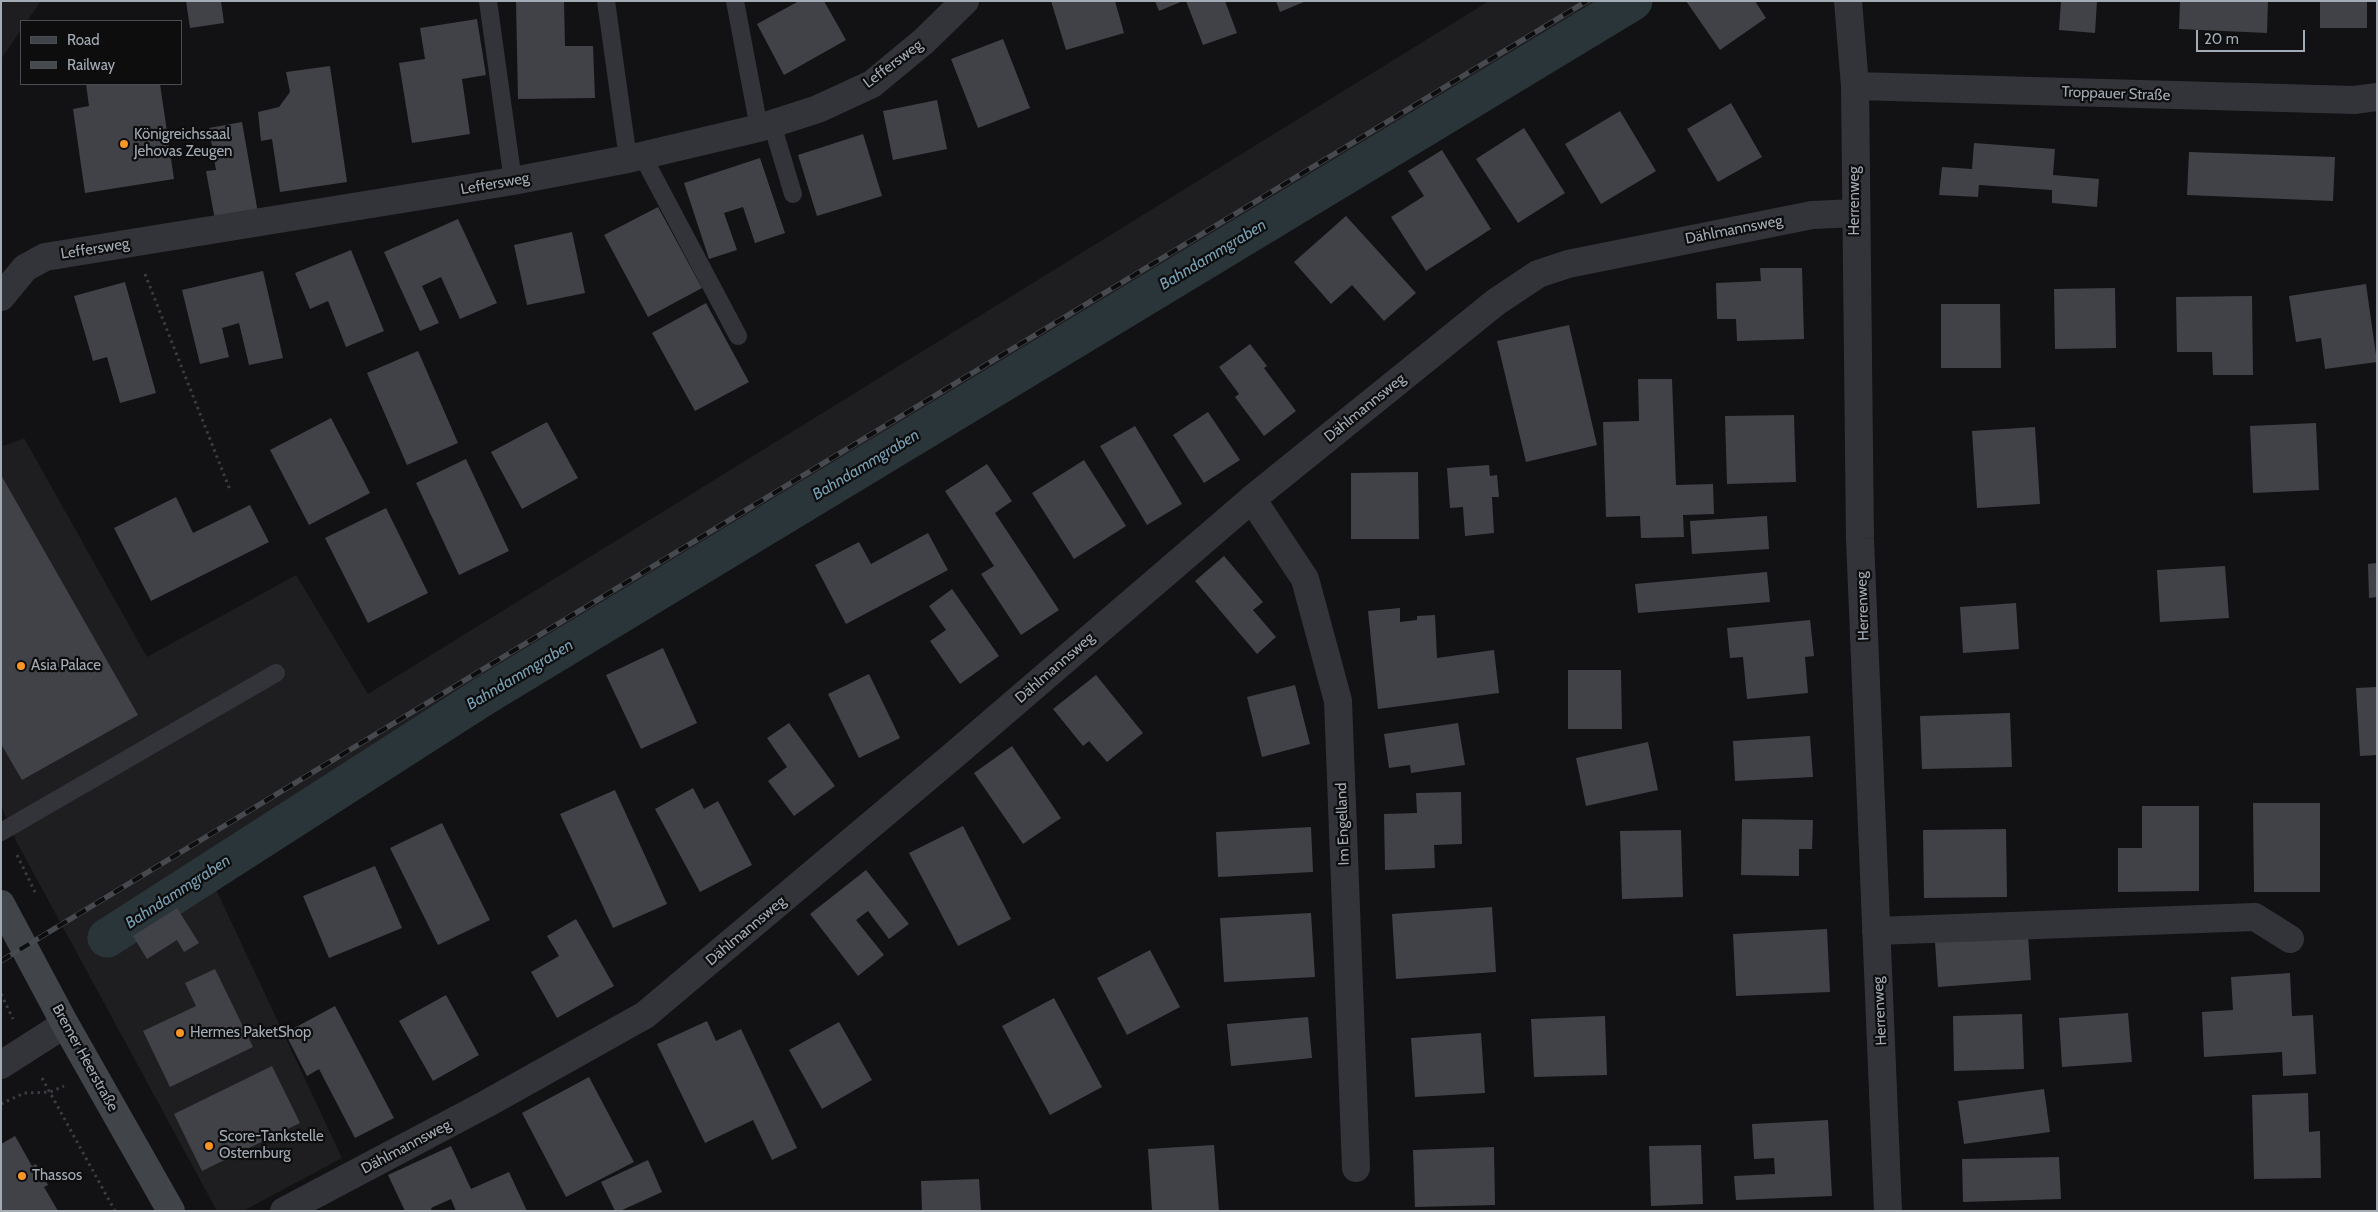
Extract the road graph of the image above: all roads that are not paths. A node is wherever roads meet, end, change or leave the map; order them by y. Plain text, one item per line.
1 (488, 1) edge
2 (606, 1) edge
3 (735, 1) edge
4 (966, 1) edge
5 (1848, 1) edge
6 (1855, 86) junction
7 (2377, 97) edge
8 (765, 126) junction
9 (635, 157) junction
10 (513, 181) junction
11 (793, 194) dead end
12 (1855, 214) junction
13 (1, 297) edge
14 (738, 336) dead end
15 (1252, 500) junction
16 (276, 673) dead end
17 (1, 832) edge
18 (1, 904) edge
19 (1876, 932) junction
20 (2290, 939) dead end
21 (65, 1024) junction
22 (1, 1065) edge
23 (1356, 1168) dead end
24 (171, 1211) edge
25 (284, 1211) edge
26 (1888, 1211) edge

1 - 10 lane
2 - 9 lane
3 - 8 lane
4 - 8 street, Leffersweg
5 - 6 street, Herrenweg
6 - 7 street, Troppauer Straße
6 - 12 street, Herrenweg
8 - 9 street, Leffersweg
8 - 11 lane
9 - 10 street, Leffersweg
9 - 14 lane
10 - 13 street, Leffersweg
12 - 15 street, Dählmannsweg
12 - 19 street, Herrenweg
15 - 23 street, Im Engelland
15 - 25 street, Dählmannsweg
16 - 17 lane
18 - 21 street, Bremer Heerstraße
19 - 20 street
19 - 26 street, Herrenweg
21 - 22 street
21 - 24 street, Bremer Heerstraße

